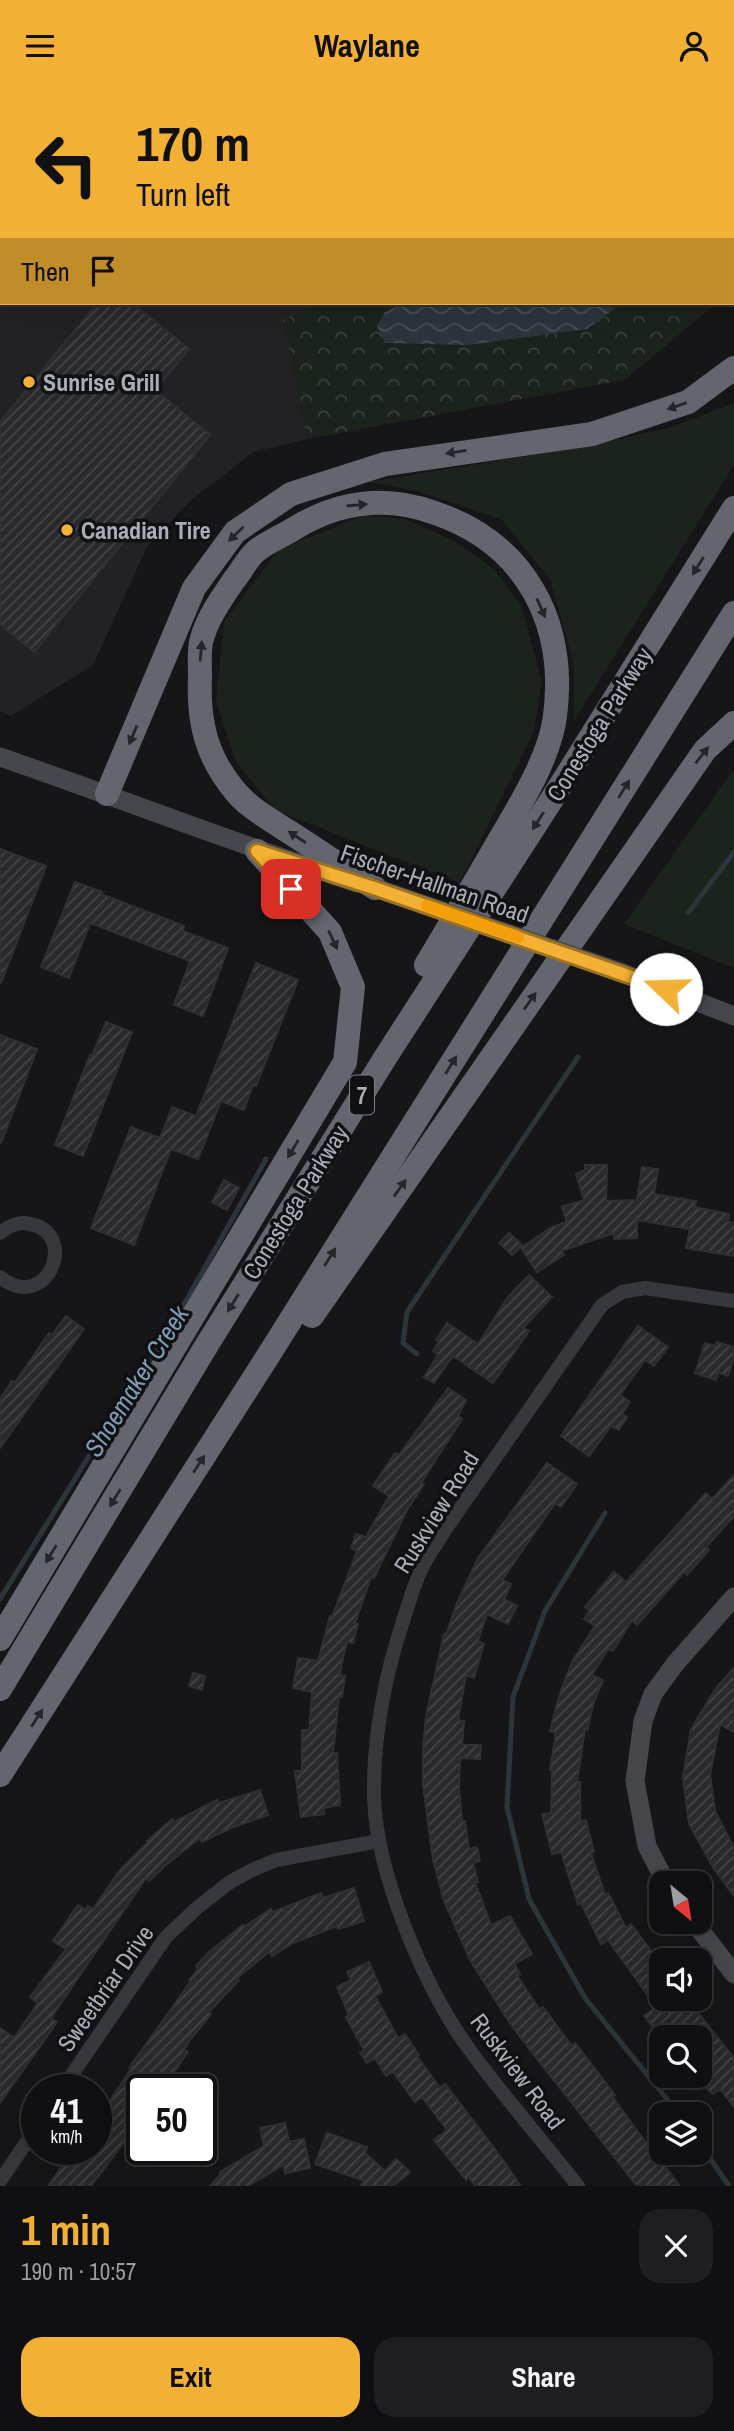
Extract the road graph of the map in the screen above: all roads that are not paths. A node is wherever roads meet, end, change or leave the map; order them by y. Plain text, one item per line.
1 (734, 368) edge
2 (734, 508) edge
3 (734, 613) edge
4 (734, 723) edge
5 (0, 757) edge
6 (98, 791) junction
7 (257, 851) junction
8 (374, 888) junction
9 (734, 1016) edge
10 (385, 1058) junction
11 (0, 1233) edge
12 (0, 1277) edge
13 (734, 1301) edge
14 (268, 1356) junction
15 (734, 1597) edge
16 (0, 1639) edge
17 (0, 1689) edge
18 (0, 1775) edge
19 (379, 1841) junction
20 (660, 1871) edge
21 (703, 1934) edge
22 (734, 1974) edge
23 (72, 2074) edge
24 (21, 2150) edge
25 (0, 2181) edge
26 (578, 2186) edge

1 -> 6 highway
2 -> 10 highway, Conestoga Parkway / 7
14 -> 3 highway
14 -> 4 highway
5 - 6 main road, Fischer-Hallman Road
6 - 7 main road, Fischer-Hallman Road
7 - 8 main road, Fischer-Hallman Road
7 -> 16 highway
8 - 9 main road, Fischer-Hallman Road, bridge
8 -> 10 highway
10 -> 17 highway, Conestoga Parkway / 7
11 - 12 street
13 - 19 street, Ruskview Road
18 -> 14 highway
15 - 20 main road
19 - 23 street, Sweetbriar Drive
19 - 26 street, Ruskview Road
21 - 22 main road
24 - 25 street

